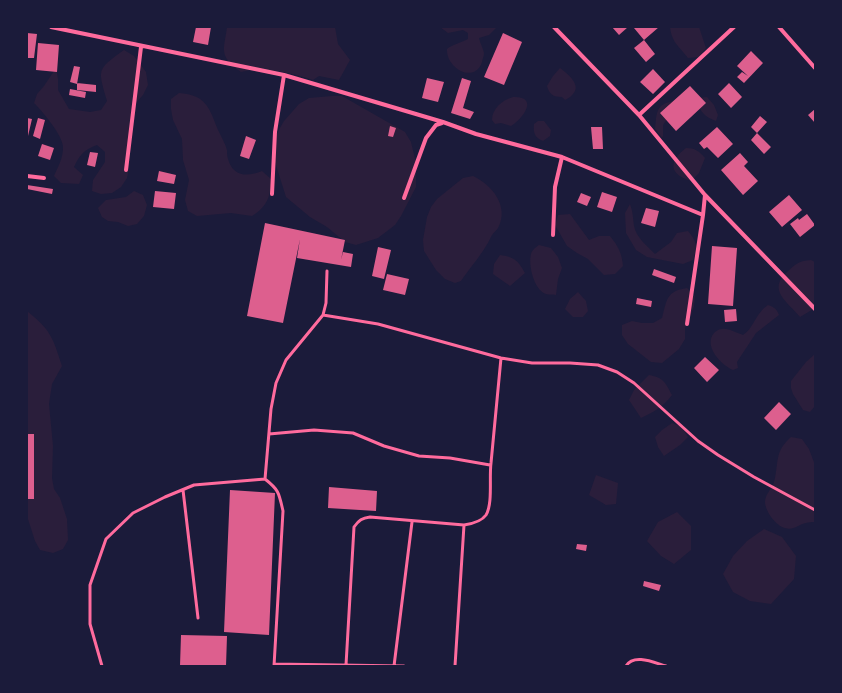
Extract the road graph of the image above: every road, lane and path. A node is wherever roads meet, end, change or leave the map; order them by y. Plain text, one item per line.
1 (50, 27) edge
2 (554, 27) edge
3 (734, 27) edge
4 (779, 27) edge
5 (141, 47) junction
6 (815, 68) edge
7 (284, 76) junction
8 (639, 115) junction
9 (443, 122) junction
10 (562, 157) junction
11 (126, 170) dead end
12 (27, 176) edge
13 (44, 178) dead end
14 (272, 194) dead end
15 (705, 195) junction
16 (404, 198) dead end
17 (703, 215) junction
18 (553, 235) dead end
19 (327, 271) dead end
20 (815, 308) edge
21 (323, 315) junction
22 (687, 324) dead end
23 (501, 358) junction
24 (269, 434) junction
25 (490, 465) junction
26 (265, 479) junction
27 (183, 490) junction
28 (815, 510) edge
29 (412, 522) junction
30 (464, 525) junction
31 (198, 618) dead end
32 (274, 665) edge
33 (346, 665) junction
34 (102, 666) edge
35 (394, 666) edge
36 (404, 666) edge
37 (455, 666) edge
38 (626, 666) edge
39 (666, 666) edge

1 - 5 street
2 - 8 street
3 - 8 street
4 - 6 street
5 - 7 street
5 - 11 street
7 - 9 street
7 - 14 street
8 - 15 street
9 - 10 street
9 - 16 street
10 - 17 street
10 - 18 street
12 - 13 street
15 - 17 street
15 - 20 street
17 - 22 street
19 - 21 lane
21 - 23 lane
21 - 24 lane
23 - 25 lane
23 - 28 lane
24 - 25 lane
24 - 26 lane
25 - 30 lane
26 - 27 lane
26 - 32 lane
27 - 31 lane
27 - 34 lane
29 - 30 lane
29 - 33 lane
29 - 35 lane
30 - 37 lane
32 - 33 lane
33 - 35 lane
35 - 36 lane
38 - 39 lane

